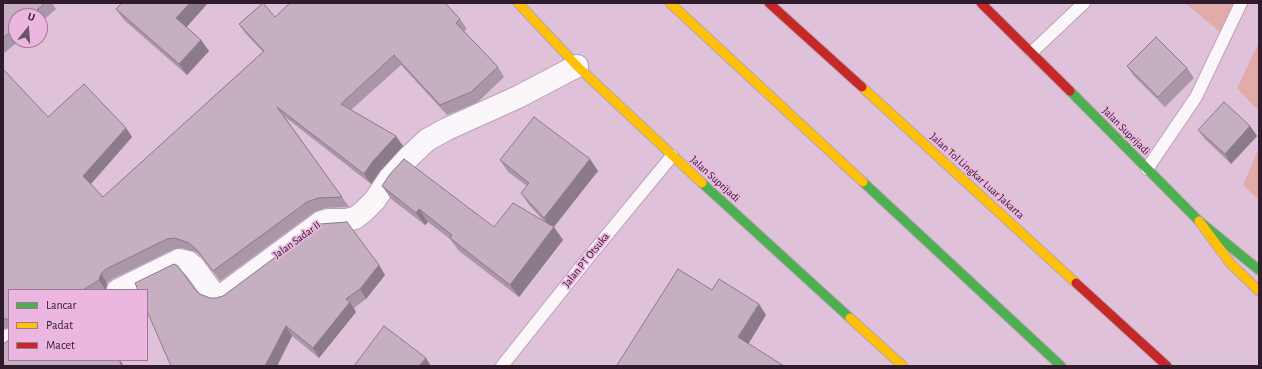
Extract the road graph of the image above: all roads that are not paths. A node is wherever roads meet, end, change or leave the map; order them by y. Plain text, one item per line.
1 (518, 3) edge
2 (530, 3) edge
3 (670, 3) edge
4 (770, 3) edge
5 (981, 3) edge
6 (1084, 3) edge
7 (1241, 3) edge
8 (549, 34) junction
9 (1032, 52) junction
10 (577, 66) junction
11 (672, 156) junction
12 (1147, 169) junction
13 (1199, 221) junction
14 (1259, 270) edge
15 (120, 289) edge
16 (1259, 291) edge
17 (502, 366) edge
18 (903, 366) edge
19 (1061, 366) edge
20 (1167, 366) edge

1 - 8 main road, Jalan Suprijadi
2 - 8 main road
3 - 19 main road
4 - 20 main road, Jalan Tol Lingkar Luar Jakarta
5 - 9 main road, Jalan Suprijadi
6 - 9 lane
7 - 12 lane
8 - 10 main road, Jalan Suprijadi
9 - 12 main road, Jalan Suprijadi
10 - 11 main road, Jalan Suprijadi
10 - 15 street, Jalan Sadar II
11 - 17 lane, Jalan PT Otsuka
11 - 18 main road, Jalan Suprijadi
12 - 13 main road, Jalan Suprijadi
13 - 14 main road, Jalan Suprijadi
13 - 16 main road

